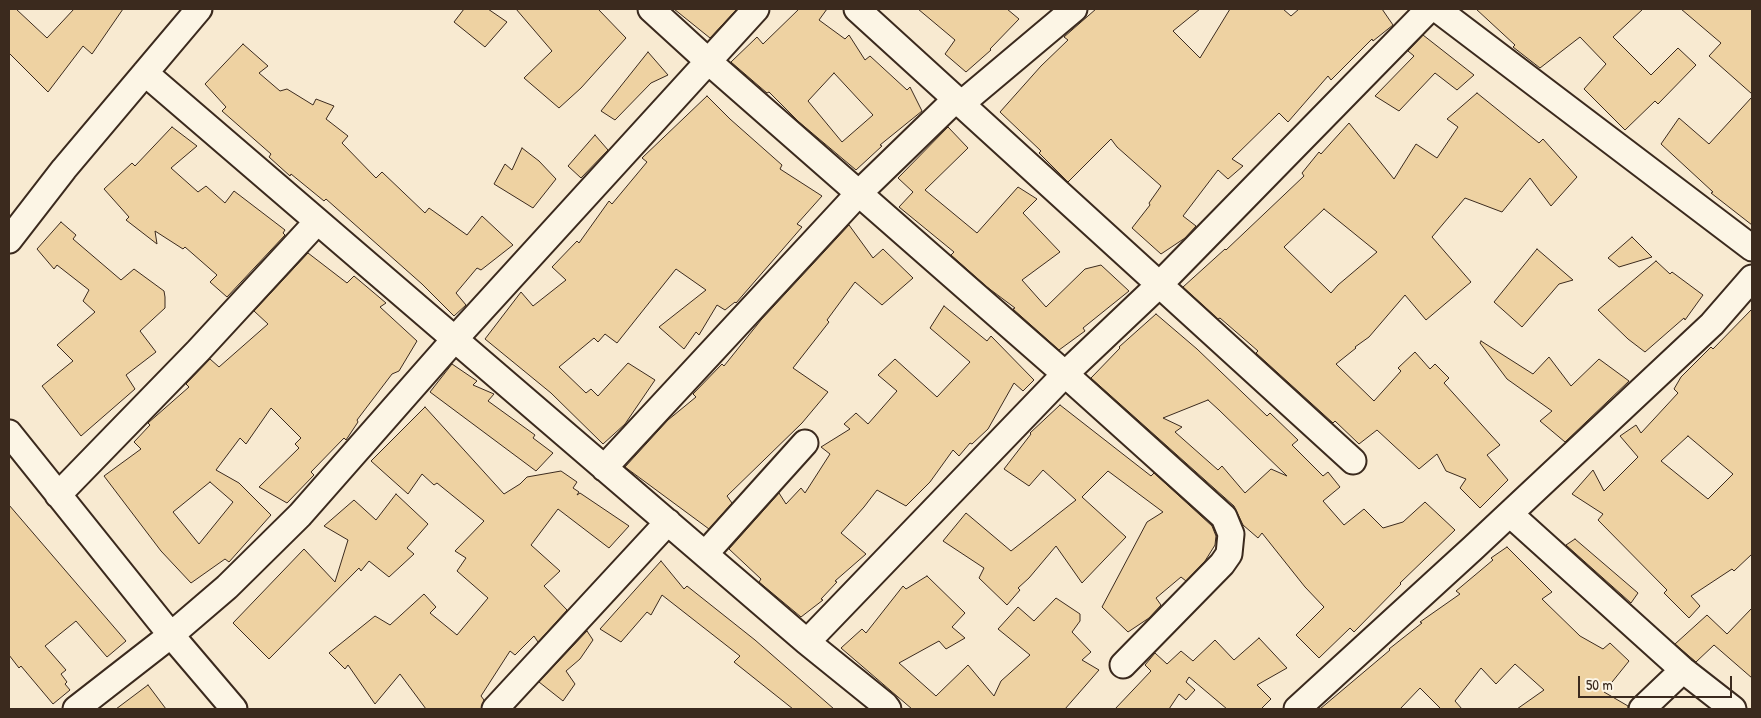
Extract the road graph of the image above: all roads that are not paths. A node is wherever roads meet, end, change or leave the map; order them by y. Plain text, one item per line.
1 (200, 9) edge
2 (652, 9) edge
3 (756, 9) edge
4 (857, 9) edge
5 (1074, 9) edge
6 (1429, 9) edge
7 (1437, 9) edge
8 (708, 62) junction
9 (146, 74) junction
10 (959, 101) junction
11 (859, 192) junction
12 (317, 222) junction
13 (9, 240) edge
14 (1752, 248) edge
15 (1752, 278) edge
16 (1160, 284) junction
17 (454, 340) junction
18 (1065, 374) junction
19 (9, 433) edge
20 (805, 443) dead end
21 (1353, 461) dead end
22 (604, 468) junction
23 (58, 495) junction
24 (1510, 514) junction
25 (668, 522) junction
26 (705, 554) junction
27 (171, 635) junction
28 (807, 642) junction
29 (1123, 665) dead end
30 (1683, 670) junction
31 (76, 709) edge
32 (234, 709) edge
33 (495, 709) edge
34 (888, 709) edge
35 (1297, 709) edge
36 (1642, 709) edge
37 (1733, 709) edge

1 - 9 street
2 - 8 street
3 - 8 street
4 - 10 street
5 - 10 street
6 - 16 street
7 - 14 street
8 - 11 street
8 - 17 street
9 - 12 street
9 - 13 street
10 - 11 street
10 - 16 street
11 - 18 street
11 - 22 street
12 - 17 street
12 - 23 street
15 - 24 street
16 - 18 street
16 - 21 street
17 - 22 street
17 - 27 street
18 - 28 street
18 - 29 street
19 - 23 street
20 - 26 street
22 - 25 street
23 - 27 street
24 - 30 street
24 - 35 street
25 - 26 street
25 - 33 street
26 - 28 street
27 - 31 street
27 - 32 street
28 - 34 street
30 - 36 street
30 - 37 street

